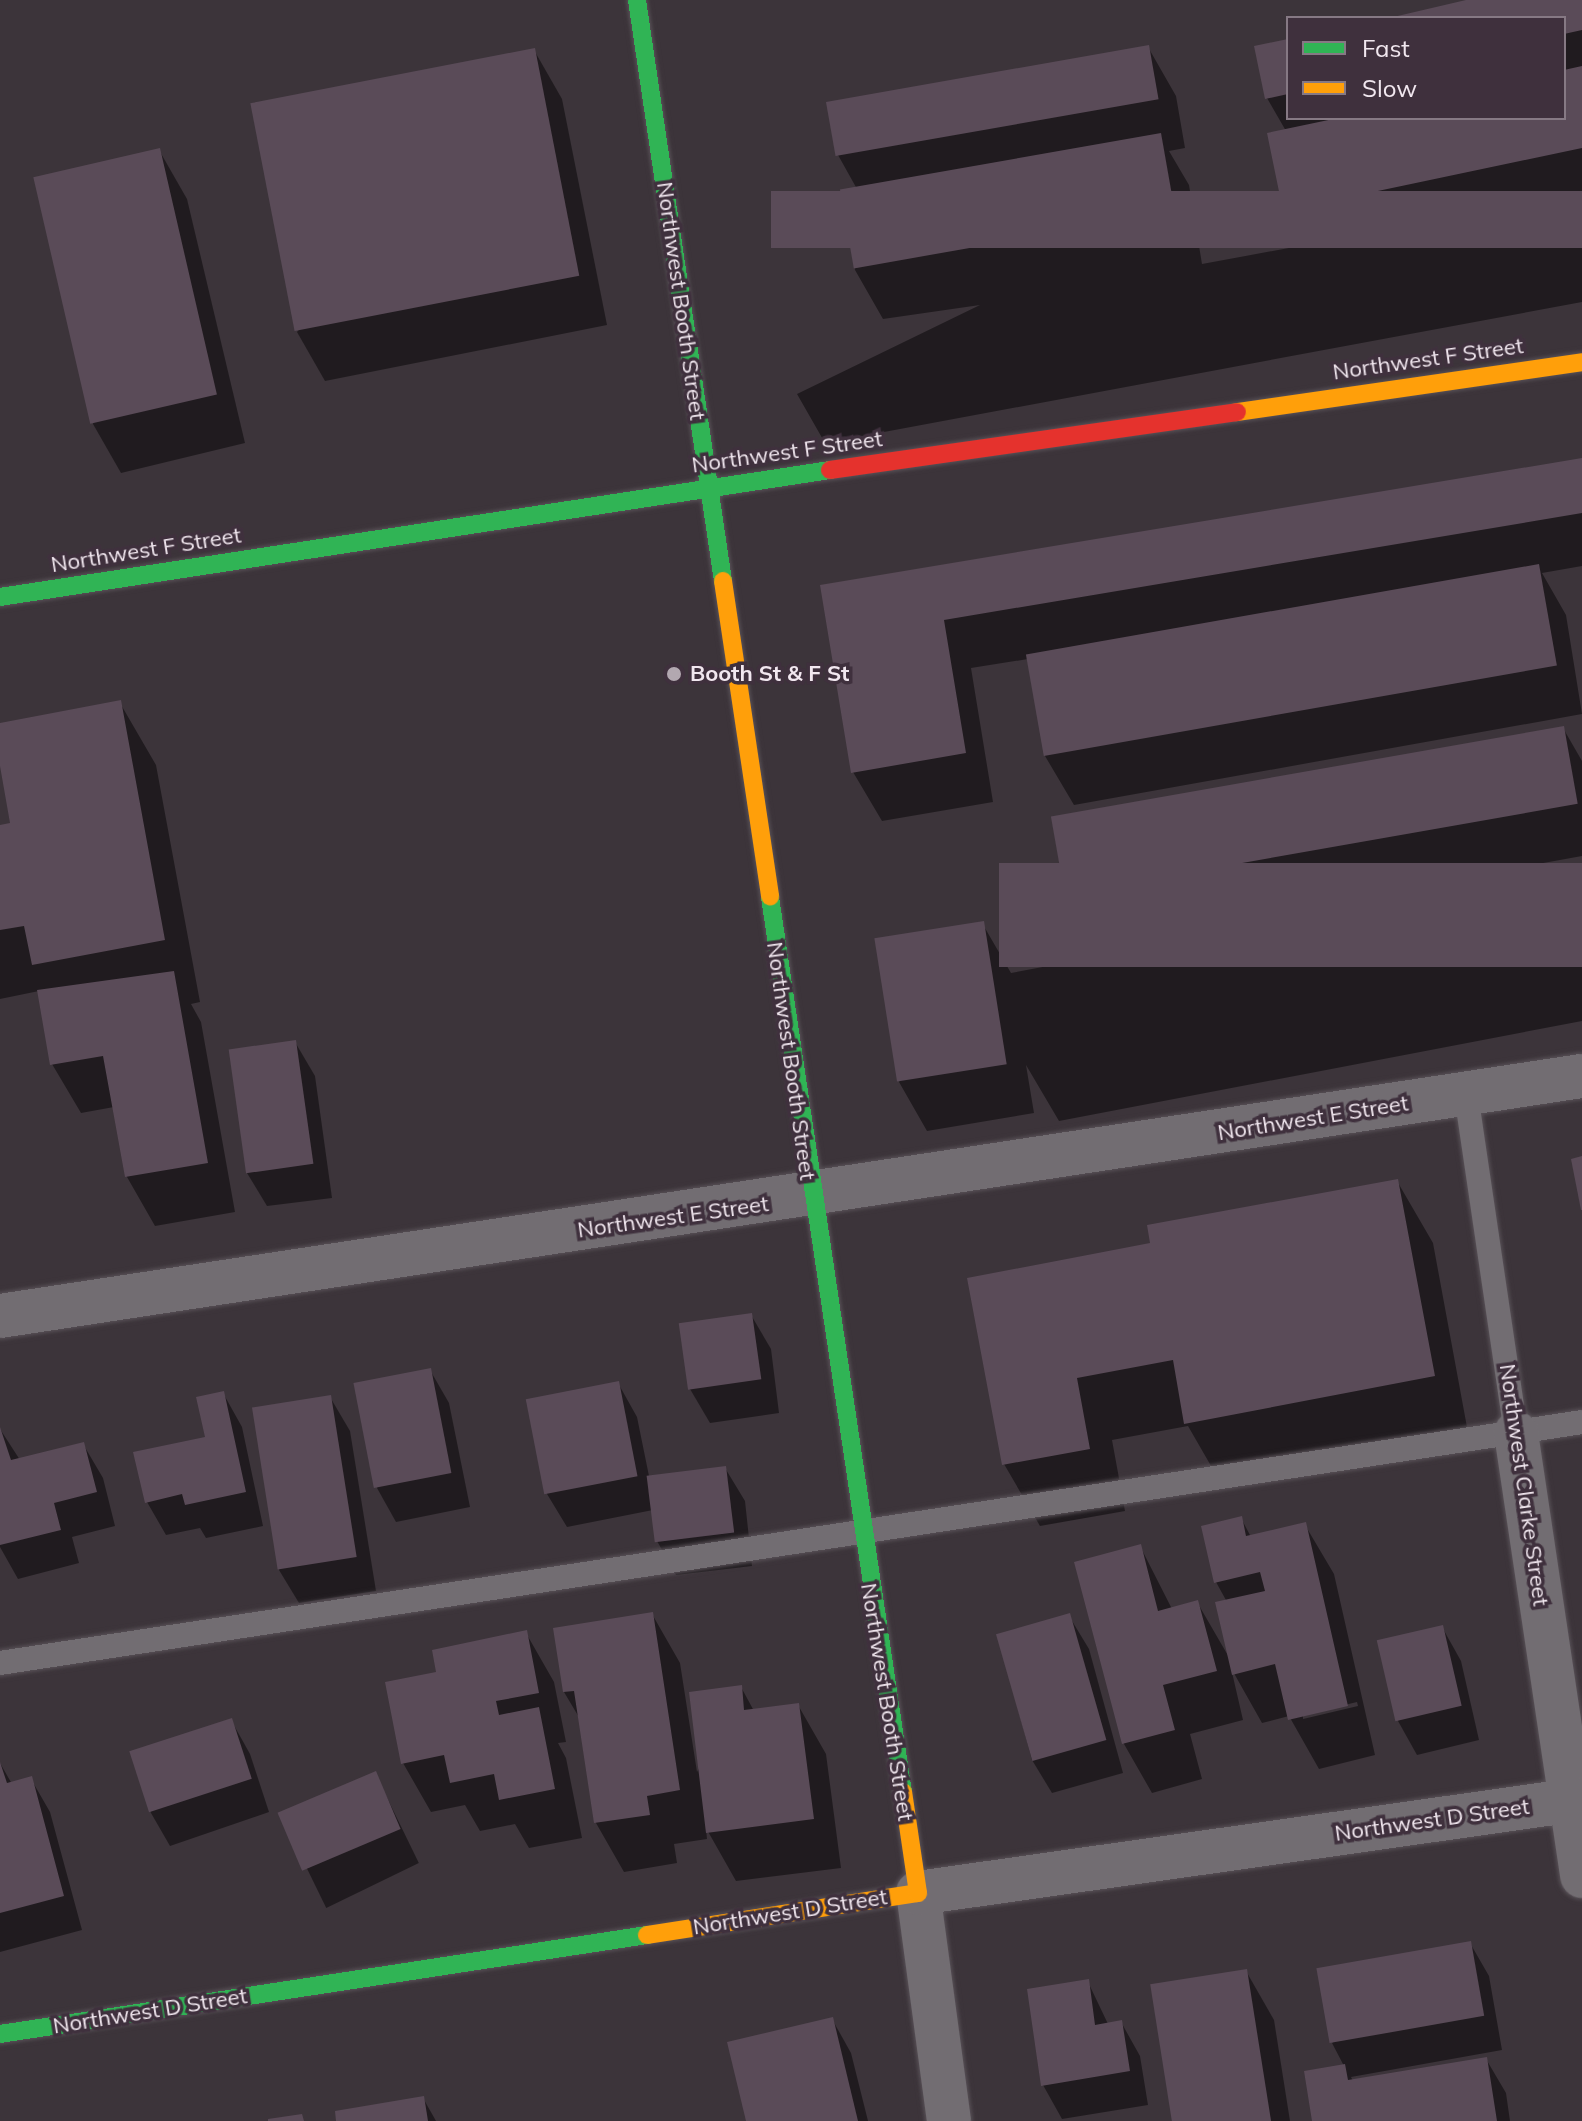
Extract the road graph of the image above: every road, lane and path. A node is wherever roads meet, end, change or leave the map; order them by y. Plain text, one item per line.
1 (637, 0) edge
2 (1582, 362) edge
3 (708, 488) junction
4 (0, 597) edge
5 (1582, 1076) edge
6 (1466, 1094) junction
7 (811, 1197) junction
8 (0, 1316) edge
9 (1582, 1422) edge
10 (1516, 1433) junction
11 (861, 1535) junction
12 (0, 1663) edge
13 (1576, 1800) edge
14 (1582, 1876) edge
15 (918, 1893) junction
16 (0, 2034) edge
17 (949, 2121) edge

1 - 3 street, Northwest Booth Street
2 - 3 street, Northwest F Street
3 - 4 street, Northwest F Street
3 - 7 street, Northwest Booth Street
5 - 6 street, Northwest E Street
6 - 7 street, Northwest E Street
6 - 10 lane, Northwest Clarke Street
7 - 8 street, Northwest E Street
7 - 11 street, Northwest Booth Street
9 - 10 lane
10 - 11 lane
10 - 13 street, Northwest Clarke Street
11 - 12 lane
11 - 15 street, Northwest Booth Street
13 - 14 street, Northwest Clarke Street
13 - 15 street, Northwest D Street
15 - 16 street, Northwest D Street
15 - 17 street, Northwest Booth Street

